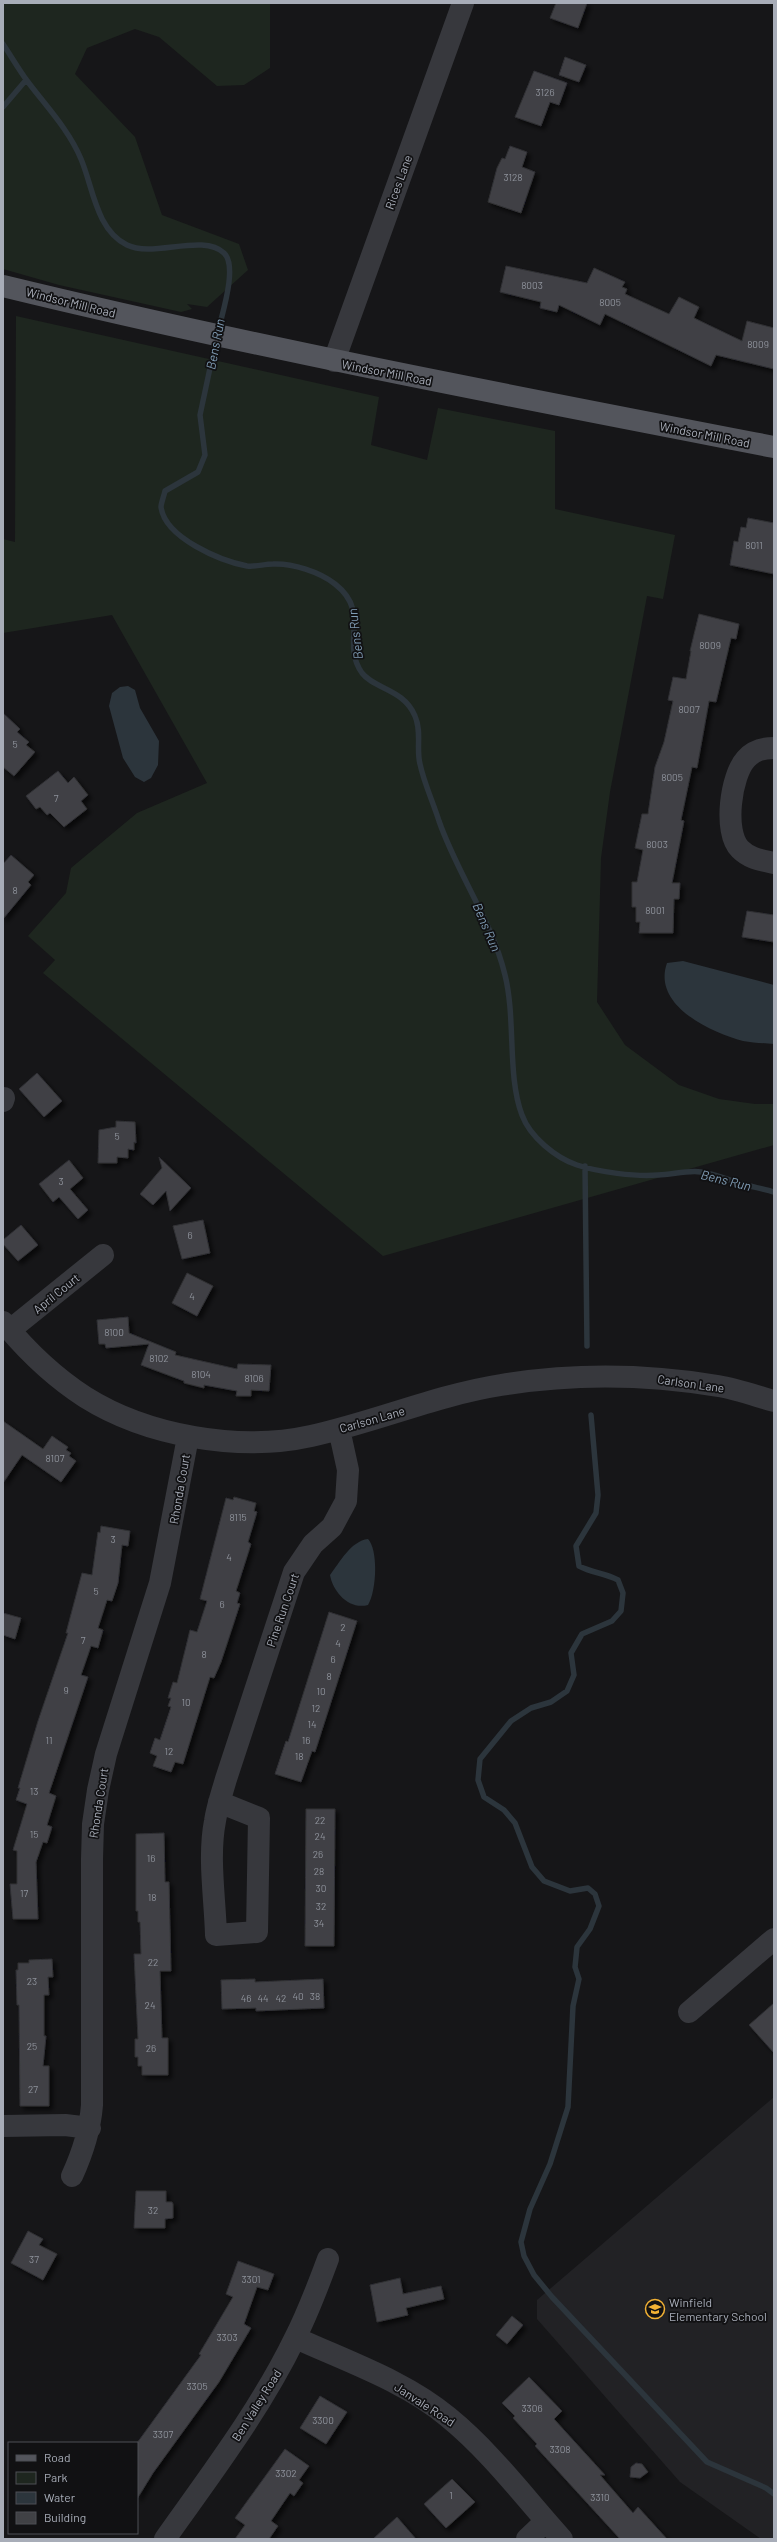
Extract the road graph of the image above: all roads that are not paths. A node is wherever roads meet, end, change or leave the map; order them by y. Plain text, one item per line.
1 (463, 3) edge
2 (3, 286) edge
3 (334, 361) junction
4 (774, 447) edge
5 (774, 748) edge
6 (774, 863) edge
7 (102, 1256) dead end
8 (6, 1326) edge
9 (774, 1401) edge
10 (339, 1429) junction
11 (188, 1437) junction
12 (220, 1802) junction
13 (774, 1939) edge
14 (690, 2012) dead end
15 (3, 2126) edge
16 (90, 2128) junction
17 (72, 2176) dead end
18 (328, 2259) dead end
19 (296, 2338) junction
20 (546, 2522) junction
21 (165, 2539) edge
22 (527, 2539) edge
23 (562, 2539) edge

1 - 3 street, Rices Lane
2 - 3 main road, Windsor Mill Road
3 - 4 main road, Windsor Mill Road
5 - 6 street
7 - 8 street, April Court
8 - 11 street, Carlson Lane
9 - 10 street, Carlson Lane
10 - 11 street, Carlson Lane
10 - 12 street, Pine Run Court
11 - 16 street, Rhonda Court
12 - 12 street, Pine Run Court
13 - 14 street
15 - 16 street
16 - 17 street, Rhonda Court
18 - 19 street, Ben Valley Road
19 - 20 street, Janvale Road
19 - 21 street, Ben Valley Road
20 - 22 street
20 - 23 street, Janvale Road

